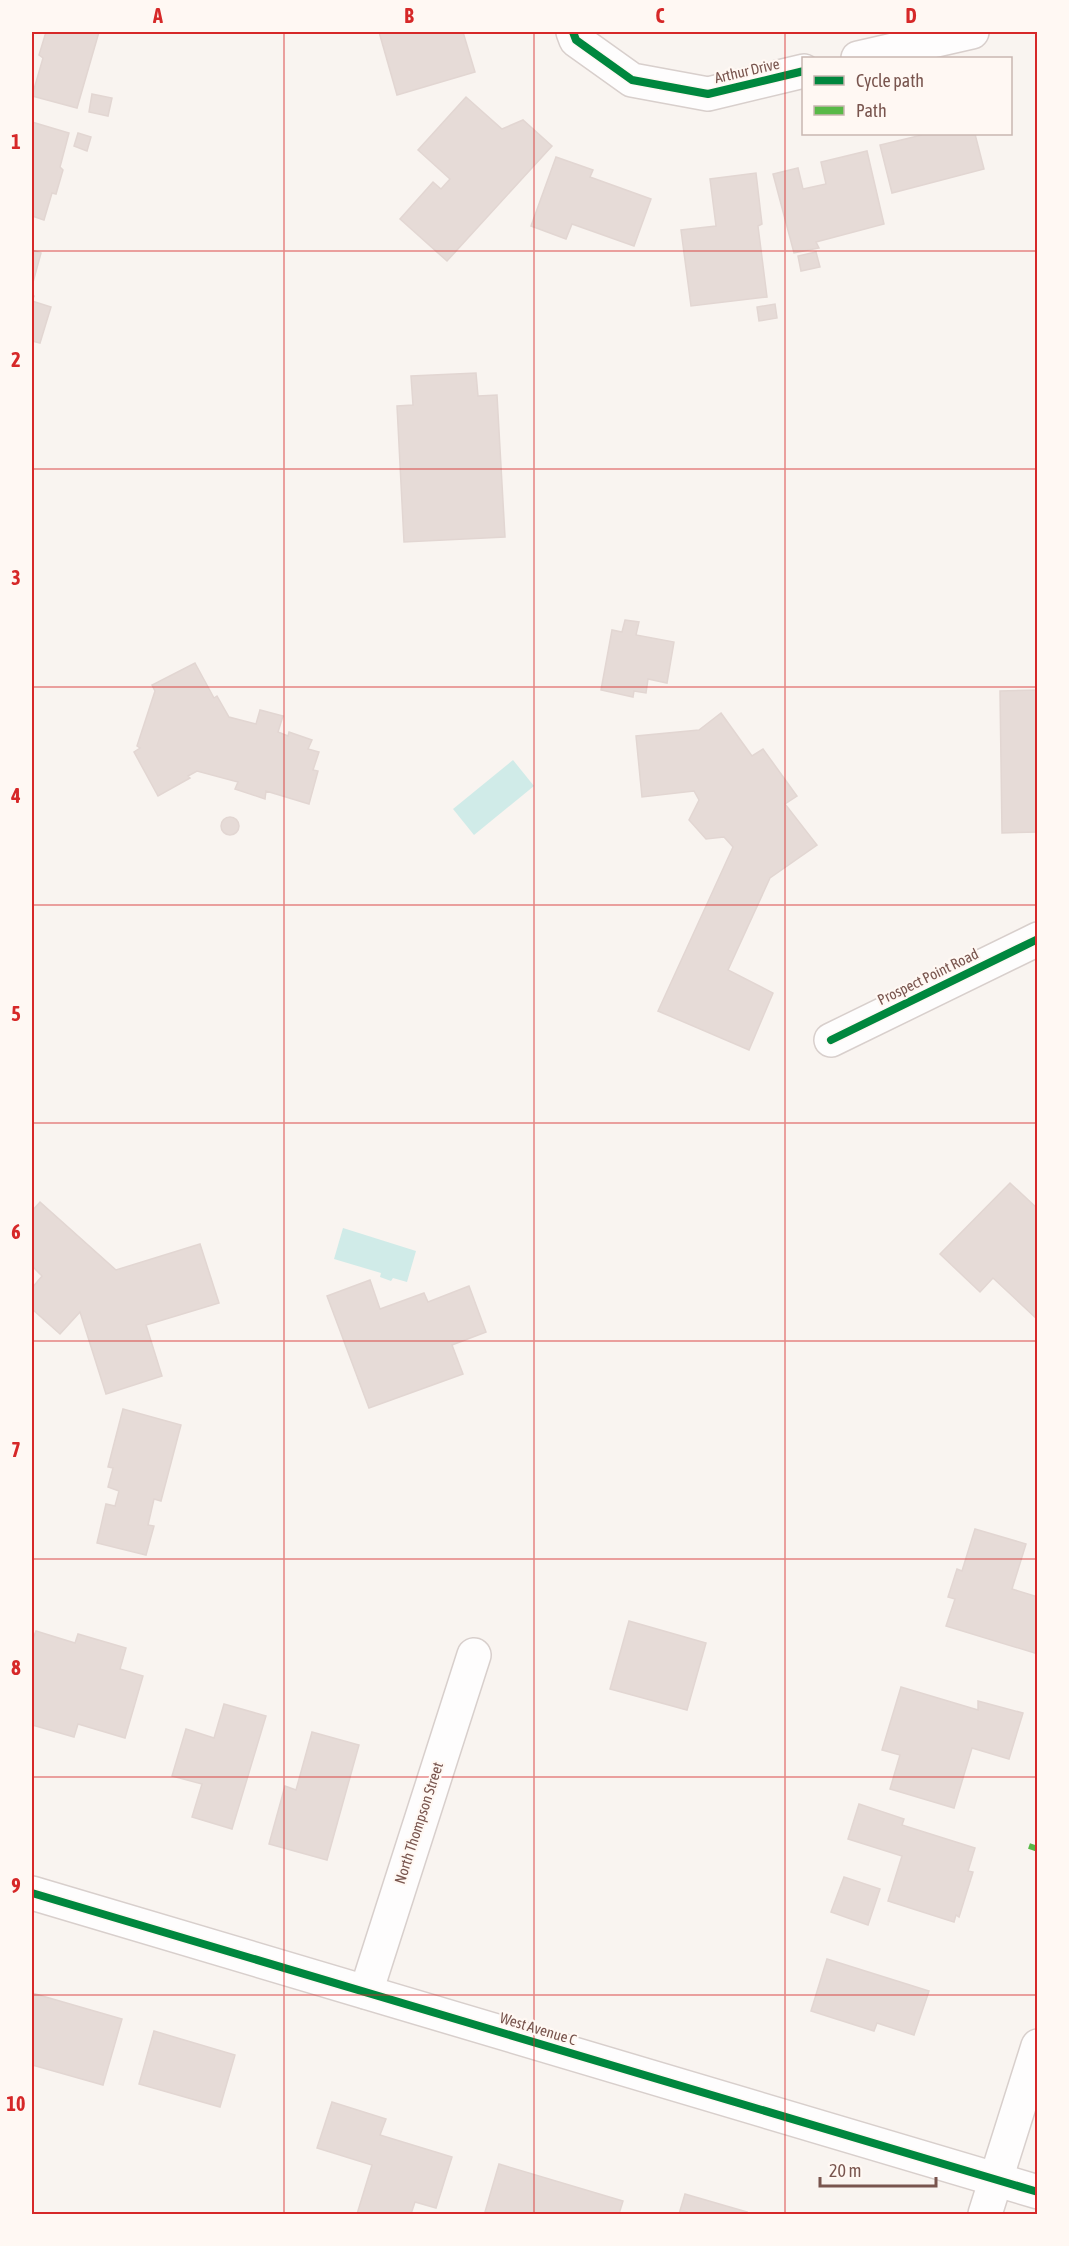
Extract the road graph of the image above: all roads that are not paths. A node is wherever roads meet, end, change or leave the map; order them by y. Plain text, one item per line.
1 (573, 32) edge
2 (972, 32) edge
3 (862, 57) edge
4 (802, 71) edge
5 (1038, 939) edge
6 (831, 1040) dead end
7 (474, 1655) dead end
8 (32, 1893) edge
9 (366, 1992) junction
10 (1038, 2046) edge
11 (996, 2179) junction
12 (1038, 2192) edge
13 (985, 2214) edge

1 - 4 street, Arthur Drive
2 - 3 street
5 - 6 street, Prospect Point Road
7 - 9 street, North Thompson Street
8 - 9 street, West Avenue C
9 - 11 street, West Avenue C
10 - 11 street
11 - 12 street, West Avenue C
11 - 13 street

